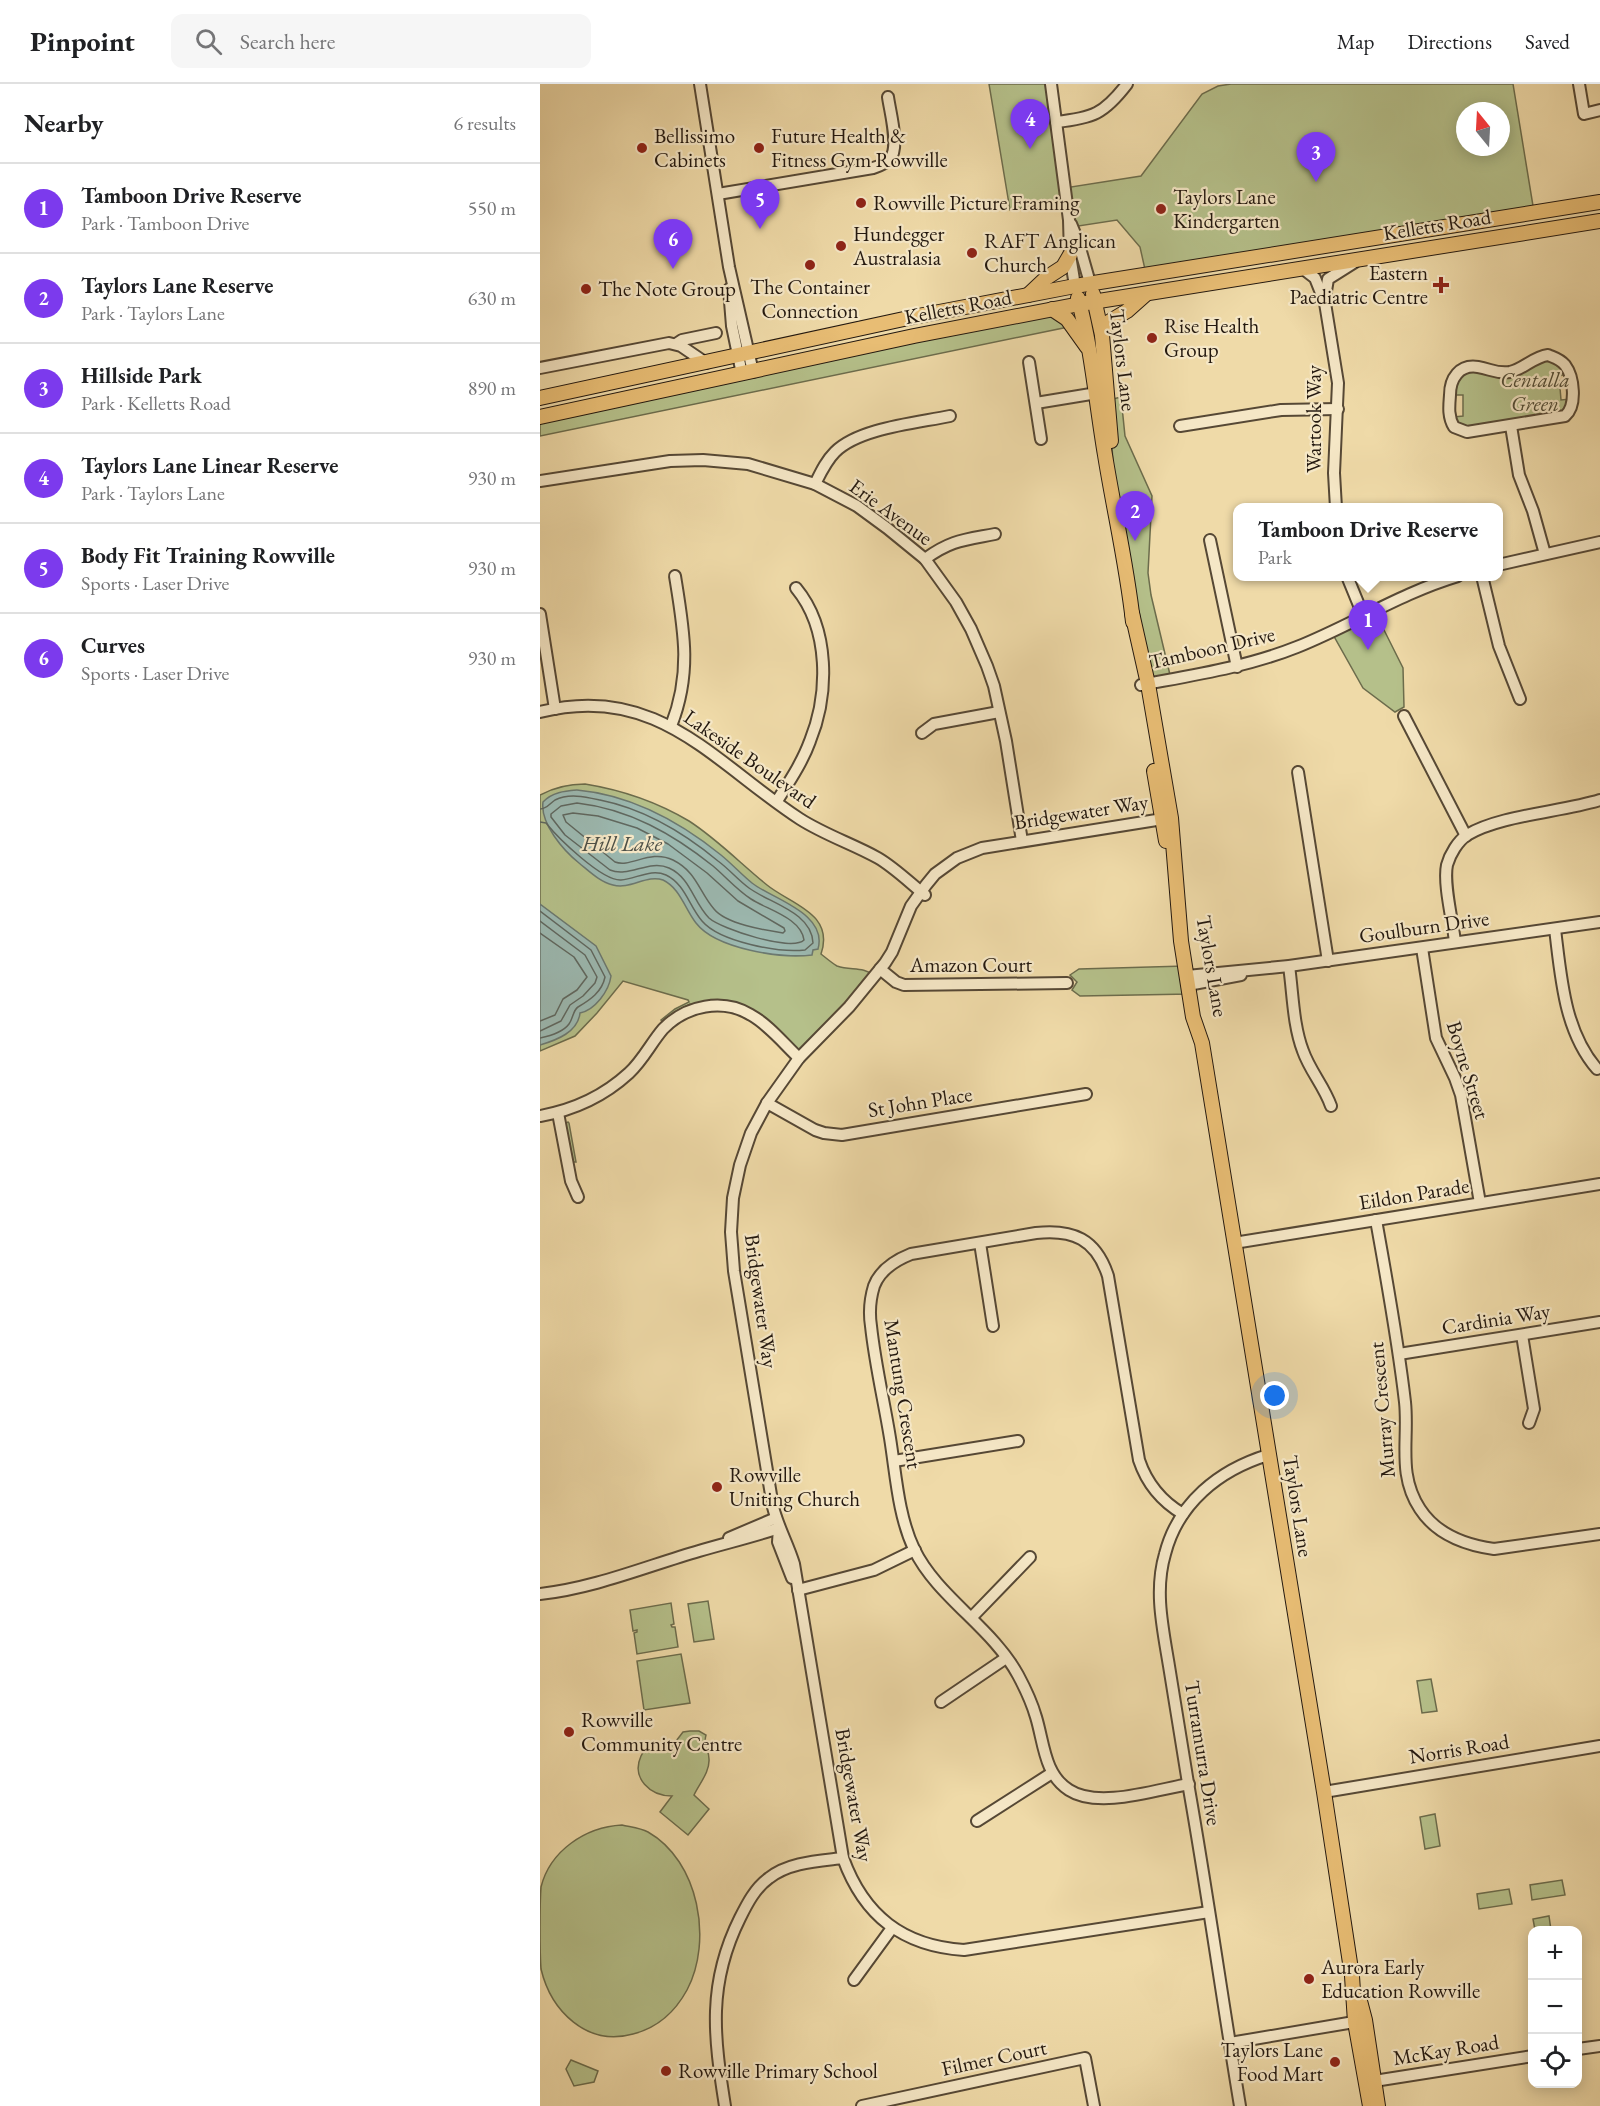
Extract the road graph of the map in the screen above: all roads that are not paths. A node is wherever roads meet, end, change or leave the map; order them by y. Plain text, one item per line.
1 (700, 84) edge
2 (1051, 84) edge
3 (1127, 84) edge
4 (1579, 84) edge
5 (888, 97) dead end
6 (1600, 110) edge
7 (1056, 122) junction
8 (718, 194) junction
9 (1600, 202) edge
10 (1069, 220) junction
11 (1600, 221) edge
12 (1070, 255) junction
13 (1361, 259) junction
14 (1302, 268) junction
15 (1090, 283) junction
16 (1076, 286) junction
17 (1146, 294) junction
18 (1028, 295) junction
19 (1095, 302) junction
20 (1325, 303) junction
21 (1080, 304) junction
22 (1052, 309) junction
23 (716, 333) dead end
24 (1102, 335) junction
25 (676, 344) junction
26 (1090, 351) junction
27 (743, 354) junction
28 (1029, 362) dead end
29 (706, 363) junction
30 (540, 368) edge
31 (747, 373) junction
32 (1102, 392) junction
33 (540, 398) edge
34 (1036, 403) junction
35 (1338, 409) junction
36 (950, 416) dead end
37 (540, 417) edge
38 (1180, 426) dead end
39 (1511, 426) junction
40 (1041, 439) dead end
41 (540, 482) edge
42 (815, 483) junction
43 (1336, 503) edge
44 (994, 534) dead end
45 (1210, 540) dead end
46 (1600, 542) edge
47 (1545, 554) junction
48 (925, 559) junction
49 (1503, 564) edge
50 (675, 576) dead end
51 (1349, 581) edge
52 (1444, 581) edge
53 (1483, 581) edge
54 (796, 588) dead end
55 (540, 614) edge
56 (1363, 615) junction
57 (1237, 667) junction
58 (1144, 684) junction
59 (1520, 699) dead end
60 (555, 709) junction
61 (540, 712) edge
62 (999, 712) junction
63 (1404, 717) dead end
64 (671, 726) junction
65 (922, 733) dead end
66 (1298, 772) dead end
67 (1600, 800) edge
68 (777, 801) junction
69 (1166, 819) junction
70 (1466, 836) junction
71 (1022, 841) junction
72 (923, 893) junction
73 (1600, 922) edge
74 (1555, 929) junction
75 (1455, 942) junction
76 (1422, 948) junction
77 (1328, 961) junction
78 (1289, 966) junction
79 (883, 971) junction
80 (1192, 980) junction
81 (1067, 983) dead end
82 (799, 1058) junction
83 (1597, 1069) dead end
84 (1086, 1094) dead end
85 (767, 1103) junction
86 (1331, 1106) dead end
87 (558, 1113) junction
88 (540, 1116) edge
89 (1600, 1184) edge
90 (578, 1197) dead end
91 (1480, 1203) junction
92 (1376, 1220) junction
93 (980, 1243) junction
94 (1234, 1243) junction
95 (1600, 1322) edge
96 (993, 1326) dead end
97 (1522, 1335) junction
98 (1399, 1354) junction
99 (1529, 1423) dead end
100 (1018, 1441) dead end
101 (1268, 1455) junction
102 (894, 1461) junction
103 (1183, 1514) junction
104 (777, 1523) junction
105 (1600, 1534) edge
106 (915, 1550) junction
107 (1030, 1557) dead end
108 (797, 1586) junction
109 (540, 1594) edge
110 (972, 1617) junction
111 (1006, 1658) junction
112 (940, 1702) dead end
113 (1600, 1746) edge
114 (1052, 1773) junction
115 (1189, 1784) junction
116 (1324, 1792) junction
117 (977, 1821) dead end
118 (843, 1858) junction
119 (1209, 1912) junction
120 (892, 1928) junction
121 (854, 1980) dead end
122 (1360, 2021) junction
123 (1230, 2043) junction
124 (1600, 2046) edge
125 (1582, 2048) edge
126 (1528, 2057) edge
127 (1370, 2081) junction
128 (725, 2106) edge
129 (862, 2106) edge
130 (1094, 2106) edge
131 (1240, 2106) edge
132 (1370, 2106) edge
133 (1378, 2106) edge

1 - 8 street
2 - 7 street, Taylors Lane
3 - 7 street
4 - 6 street
5 - 8 street
7 - 10 street, Taylors Lane
8 - 27 street
9 - 15 main road, Kelletts Road
10 - 12 street, Taylors Lane
10 - 15 street, Taylors Lane
11 - 13 main road, Kelletts Road
12 - 16 street, Taylors Lane
12 - 18 main road
13 - 14 main road, Kelletts Road
13 - 20 street
14 - 17 main road, Kelletts Road
14 - 20 street, Wartook Way
15 - 16 main road, Kelletts Road
15 - 19 main road, Taylors Lane
16 - 18 main road, Kelletts Road
16 - 21 main road, Taylors Lane
17 - 19 main road, Kelletts Road
17 - 24 main road
18 - 27 main road, Kelletts Road
19 - 21 main road, Kelletts Road
19 - 24 main road, Taylors Lane
20 - 35 street, Wartook Way
21 - 22 main road, Kelletts Road
21 - 26 main road, Taylors Lane
22 - 26 main road
22 - 31 main road, Kelletts Road
23 - 25 street
24 - 32 main road, Taylors Lane
25 - 29 street
25 - 30 street
26 - 32 main road, Taylors Lane
27 - 29 main road, Kelletts Road
27 - 31 street
28 - 34 street
29 - 33 main road, Kelletts Road
31 - 37 main road, Kelletts Road
32 - 34 street
32 - 58 main road, Taylors Lane
34 - 40 street
35 - 38 street
35 - 43 street, Wartook Way
36 - 42 street
39 - 39 street
39 - 47 street
41 - 42 street, Erie Avenue
42 - 48 street, Erie Avenue
44 - 48 street
45 - 57 street
46 - 47 street
47 - 49 street
48 - 62 street, Erie Avenue
50 - 64 street
51 - 56 street
52 - 56 street, Tamboon Drive
53 - 59 street
54 - 68 street
55 - 60 street
56 - 57 street, Tamboon Drive
57 - 58 street, Tamboon Drive
58 - 69 main road, Taylors Lane
60 - 61 street, Lakeside Boulevard
60 - 64 street, Lakeside Boulevard
62 - 65 street
62 - 71 street, Erie Avenue
63 - 70 street
64 - 68 street, Lakeside Boulevard
66 - 77 street
67 - 70 street
68 - 72 street, Lakeside Boulevard
69 - 71 street, Bridgewater Way
69 - 80 main road, Taylors Lane
70 - 75 street
71 - 72 street, Bridgewater Way
72 - 79 street, Bridgewater Way
73 - 74 street, Goulburn Drive
74 - 75 street, Goulburn Drive
74 - 83 street
75 - 76 street, Goulburn Drive
76 - 77 street, Goulburn Drive
76 - 91 street, Boyne Street
77 - 78 street, Goulburn Drive
78 - 80 street, Goulburn Drive
78 - 86 street
79 - 81 street, Amazon Court
79 - 82 street, Bridgewater Way
80 - 94 main road, Taylors Lane
82 - 85 street, Bridgewater Way
82 - 87 street
84 - 85 street, St John Place
85 - 104 street, Bridgewater Way
87 - 88 street
87 - 90 street
89 - 91 street, Eildon Parade
91 - 92 street, Eildon Parade
92 - 94 street, Eildon Parade
92 - 98 street, Murray Crescent
93 - 96 street
93 - 102 street, Mantung Crescent
93 - 103 street, Mantung Crescent
94 - 101 main road, Taylors Lane
95 - 97 street, Cardinia Way
97 - 98 street, Cardinia Way
97 - 99 street
98 - 105 street, Murray Crescent
100 - 102 street
101 - 103 street, Turramurra Drive
101 - 116 main road, Taylors Lane
102 - 106 street, Mantung Crescent
103 - 115 street, Turramurra Drive
104 - 108 street, Bridgewater Way
104 - 109 street
106 - 108 street
106 - 110 street, Mantung Crescent
107 - 110 street
108 - 118 street, Bridgewater Way
110 - 111 street, Mantung Crescent
111 - 112 street
111 - 114 street, Mantung Crescent
113 - 116 street, Norris Road
114 - 115 street, Mantung Crescent
114 - 117 street
115 - 119 street, Turramurra Drive
116 - 122 main road, Taylors Lane
118 - 120 street, Bridgewater Way
118 - 128 street
119 - 120 street, Bridgewater Way
119 - 123 street, Turramurra Drive
120 - 121 street
122 - 123 street
122 - 127 main road, Taylors Lane
123 - 131 street, Turramurra Drive
124 - 125 street
126 - 127 street, McKay Road
127 - 132 main road, Taylors Lane
127 - 133 main road, Taylors Lane
129 - 130 street, Filmer Court

